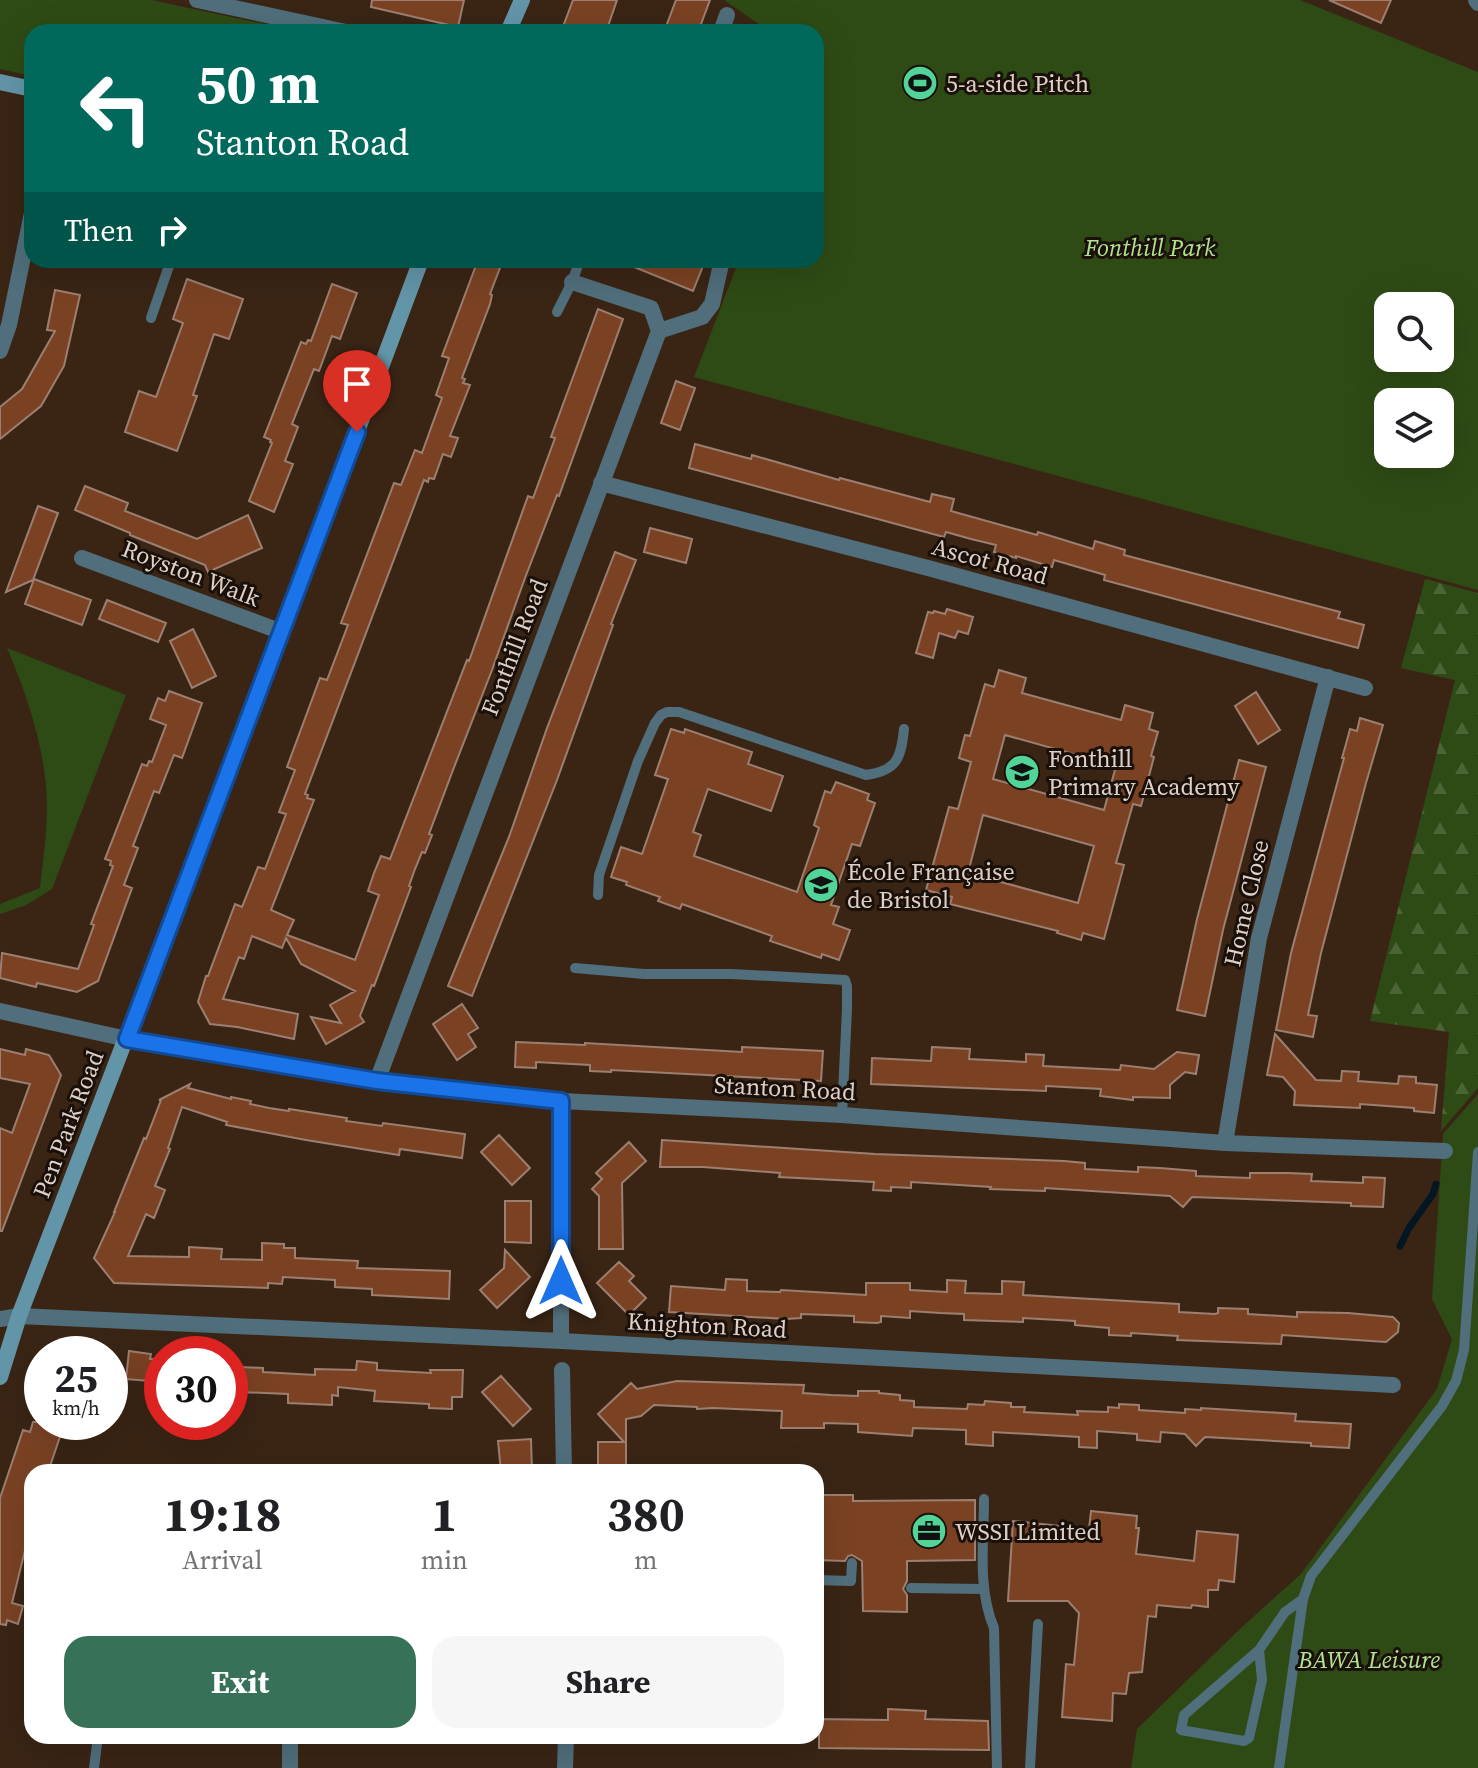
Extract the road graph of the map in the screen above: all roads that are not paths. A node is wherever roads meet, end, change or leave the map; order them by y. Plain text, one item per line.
1 (197, 0) edge
2 (522, 0) edge
3 (727, 15) dead end
4 (309, 24) edge
5 (512, 24) edge
6 (724, 24) edge
7 (0, 82) edge
8 (24, 87) edge
9 (24, 247) edge
10 (168, 268) edge
11 (418, 268) edge
12 (577, 268) edge
13 (720, 268) edge
14 (572, 282) junction
15 (557, 312) dead end
16 (151, 318) dead end
17 (4, 323) edge
18 (659, 331) junction
19 (0, 351) edge
20 (601, 483) junction
21 (82, 558) dead end
22 (282, 632) junction
23 (1328, 677) junction
24 (1365, 688) dead end
25 (904, 729) dead end
26 (598, 895) dead end
27 (575, 968) dead end
28 (0, 1011) edge
29 (127, 1039) junction
30 (377, 1081) junction
31 (561, 1101) junction
32 (842, 1115) junction
33 (1225, 1143) junction
34 (1445, 1151) dead end
35 (1478, 1152) edge
36 (19, 1316) junction
37 (0, 1319) edge
38 (561, 1341) junction
39 (562, 1370) dead end
40 (0, 1377) edge
41 (1393, 1385) dead end
42 (564, 1464) edge
43 (984, 1499) dead end
44 (852, 1563) dead end
45 (824, 1580) edge
46 (911, 1588) dead end
47 (983, 1589) junction
48 (1303, 1599) junction
49 (1038, 1624) dead end
50 (1259, 1650) junction
51 (97, 1744) edge
52 (290, 1744) edge
53 (566, 1744) edge
54 (94, 1768) edge
55 (290, 1768) edge
56 (565, 1768) edge
57 (997, 1768) edge
58 (1030, 1768) edge
59 (1279, 1768) edge

1 - 4 street
2 - 5 street
3 - 6 street
7 - 8 street
9 - 17 street
10 - 16 lane
11 - 22 street, Pen Park Road
12 - 14 lane
13 - 18 street
14 - 15 lane
14 - 18 street
17 - 19 street
18 - 20 street, Fonthill Road
20 - 23 street, Ascot Road
20 - 30 street, Fonthill Road
21 - 22 street, Royston Walk
22 - 29 street, Pen Park Road
23 - 24 street, Ascot Road
23 - 33 street, Home Close
25 - 26 lane
27 - 32 lane
28 - 29 street, Stanton Road
29 - 30 street, Stanton Road
29 - 36 street, Pen Park Road
30 - 31 street, Stanton Road
31 - 32 street, Stanton Road
31 - 38 street
32 - 33 street, Stanton Road
33 - 34 street, Stanton Road
35 - 48 lane
36 - 37 street, Knighton Road
36 - 38 street, Knighton Road
36 - 40 street, Pen Park Road
38 - 41 street, Knighton Road
39 - 42 street
43 - 47 lane
44 - 45 lane
46 - 47 lane
47 - 57 lane
48 - 50 lane
48 - 59 lane
49 - 58 lane
50 - 50 lane
51 - 54 lane
52 - 55 street
53 - 56 street

